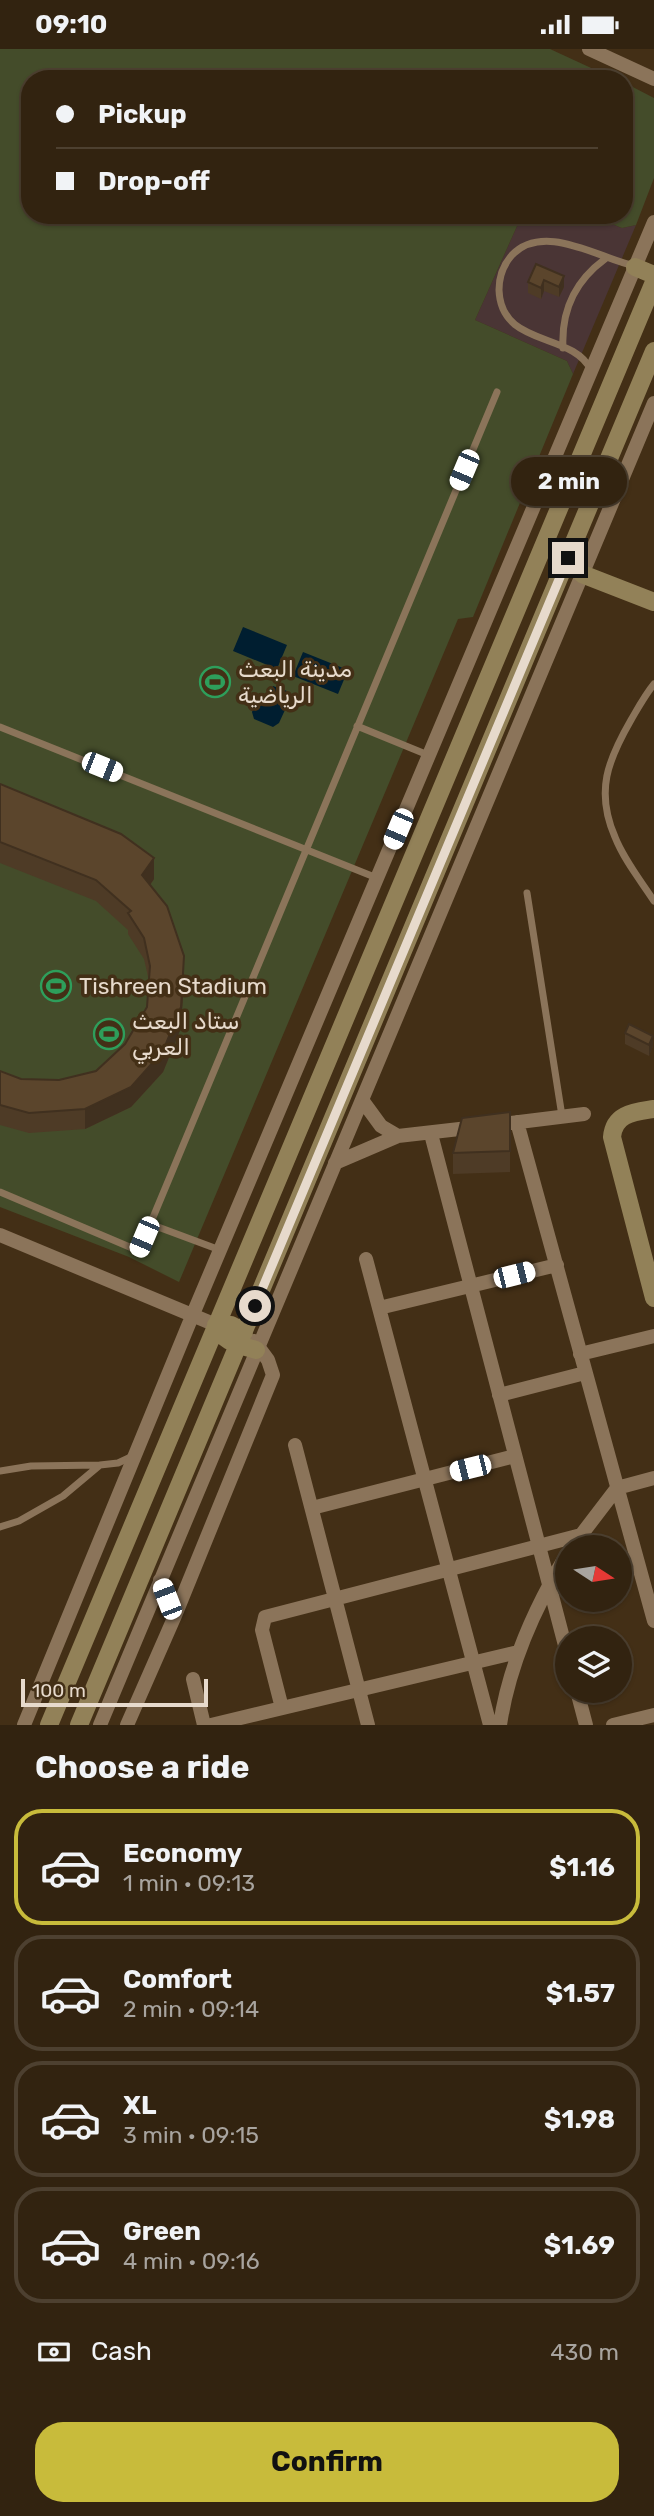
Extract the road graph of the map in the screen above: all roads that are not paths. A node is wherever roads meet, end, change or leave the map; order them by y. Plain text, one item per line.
1 (589, 49) edge
2 (654, 79) edge
3 (654, 222) edge
4 (605, 259) junction
5 (635, 267) junction
6 (654, 275) edge
7 (654, 282) edge
8 (563, 348) junction
9 (654, 351) edge
10 (591, 370) junction
11 (497, 393) dead end
12 (654, 403) edge
13 (582, 574) junction
14 (653, 599) edge
15 (654, 684) edge
16 (357, 726) junction
17 (0, 727) edge
18 (429, 755) junction
19 (306, 849) junction
20 (377, 878) junction
21 (527, 893) dead end
22 (654, 901) edge
23 (362, 1100) junction
24 (654, 1109) edge
25 (583, 1114) dead end
26 (562, 1116) junction
27 (517, 1122) junction
28 (431, 1134) junction
29 (398, 1136) junction
30 (335, 1163) junction
31 (0, 1192) edge
32 (150, 1224) junction
33 (0, 1235) edge
34 (221, 1250) junction
35 (648, 1251) edge
36 (366, 1259) dead end
37 (557, 1265) junction
38 (471, 1286) junction
39 (654, 1298) edge
40 (379, 1308) junction
41 (193, 1314) junction
42 (216, 1325) junction
43 (654, 1336) edge
44 (242, 1338) junction
45 (257, 1348) junction
46 (580, 1354) junction
47 (584, 1373) junction
48 (499, 1395) junction
49 (295, 1445) dead end
50 (134, 1456) junction
51 (515, 1456) junction
52 (100, 1465) junction
53 (0, 1471) edge
54 (654, 1478) edge
55 (425, 1479) junction
56 (617, 1487) junction
57 (312, 1509) junction
58 (0, 1527) edge
59 (581, 1535) edge
60 (555, 1544) edge
61 (539, 1546) junction
62 (449, 1569) junction
63 (555, 1577) edge
64 (160, 1580) junction
65 (550, 1586) junction
66 (650, 1592) edge
67 (335, 1598) junction
68 (174, 1618) junction
69 (654, 1621) edge
70 (560, 1626) edge
71 (518, 1652) junction
72 (474, 1662) junction
73 (192, 1679) dead end
74 (359, 1690) junction
75 (580, 1703) edge
76 (282, 1708) junction
77 (654, 1715) edge
78 (24, 1725) edge
79 (49, 1725) edge
80 (79, 1725) edge
81 (100, 1725) edge
82 (127, 1725) edge
83 (204, 1725) edge
84 (211, 1725) edge
85 (368, 1725) edge
86 (490, 1725) edge
87 (500, 1725) edge
88 (586, 1725) edge
89 (613, 1725) edge

1 - 2 street
3 - 5 street
4 - 5 lane
4 - 8 lane
4 - 8 lane
5 - 6 main road
5 - 10 street
7 - 42 main road
8 - 10 lane
9 - 44 main road
10 - 18 street
11 - 16 lane
12 - 13 street
13 - 14 main road
13 - 23 street
15 - 22 lane
16 - 18 lane
16 - 19 lane
17 - 19 lane
18 - 20 street
19 - 20 lane
19 - 32 lane
20 - 34 street
21 - 26 lane
23 - 29 street
23 - 30 street
24 - 35 main road
25 - 26 street
26 - 27 street
27 - 28 street
27 - 37 street
28 - 29 street
28 - 38 street
29 - 30 street
30 - 45 street
31 - 32 lane
32 - 34 lane
33 - 41 street
34 - 41 street
35 - 39 main road
36 - 40 street
37 - 38 street
37 - 46 street
38 - 40 street
38 - 48 street
40 - 55 street
41 - 42 street
41 - 50 street
42 - 44 main road
42 - 79 main road
43 - 46 street
44 - 45 main road
44 - 80 main road
45 - 64 street
45 - 68 street
46 - 47 street
47 - 48 street
47 - 56 street
48 - 51 street
49 - 57 street
50 - 52 lane
50 - 78 street
51 - 55 street
51 - 61 street
52 - 53 lane
52 - 58 lane
54 - 56 street
55 - 57 street
55 - 62 street
56 - 59 street
56 - 66 street
57 - 67 street
60 - 61 street
61 - 62 street
61 - 65 street
62 - 67 street
62 - 72 street
63 - 65 street
64 - 68 street
64 - 81 street
65 - 70 street
65 - 71 street
66 - 69 street
67 - 74 street
67 - 76 street
68 - 82 street
71 - 72 street
71 - 87 street
72 - 74 street
72 - 86 street
73 - 83 street
74 - 76 street
74 - 85 street
75 - 88 street
76 - 84 street
77 - 89 street

